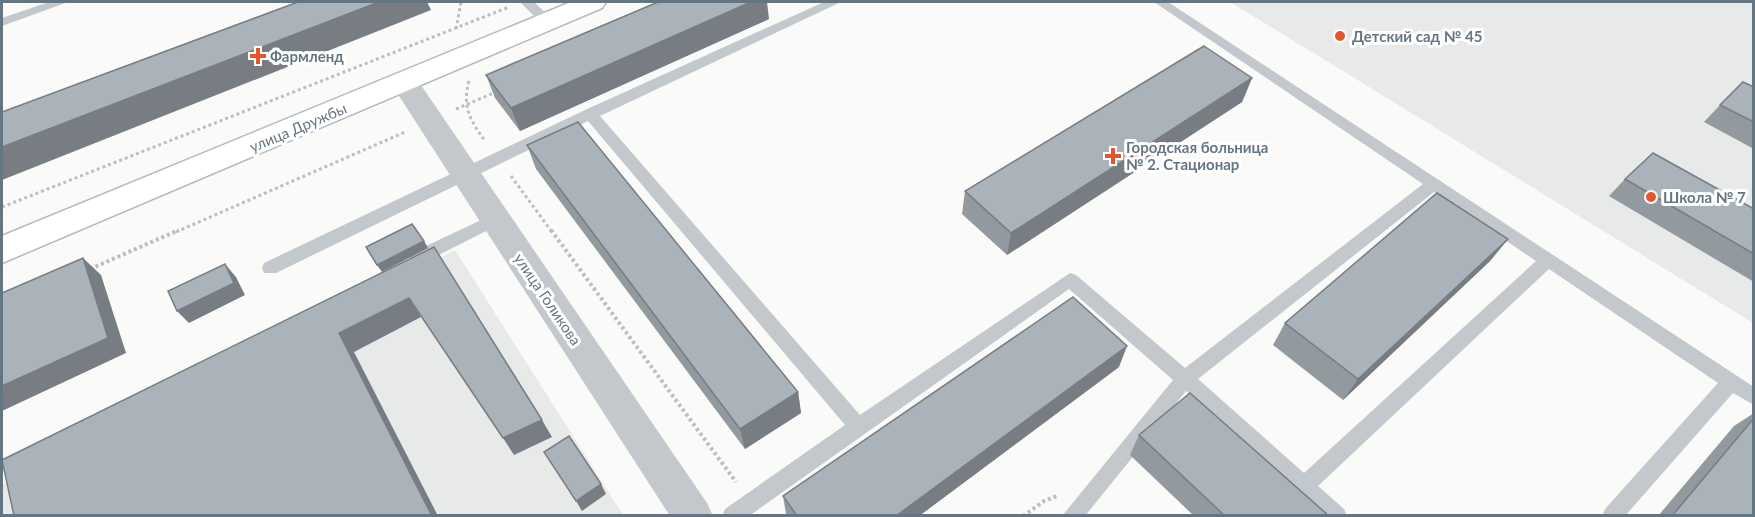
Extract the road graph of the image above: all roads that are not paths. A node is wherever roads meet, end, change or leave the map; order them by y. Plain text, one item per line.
1 (61, 2) edge
2 (593, 2) edge
3 (834, 2) edge
4 (1160, 2) edge
5 (537, 11) edge
6 (2, 22) edge
7 (404, 82) junction
8 (590, 114) junction
9 (464, 174) junction
10 (1434, 184) junction
11 (494, 220) junction
12 (2, 250) edge
13 (1548, 260) junction
14 (270, 268) dead end
15 (398, 268) edge
16 (1185, 379) junction
17 (1731, 382) junction
18 (1754, 397) edge
19 (858, 427) junction
20 (1304, 486) junction
21 (693, 516) edge
22 (732, 516) edge
23 (1072, 516) edge
24 (1337, 516) edge
25 (1612, 516) edge

1 - 6 lane
2 - 5 main road, улица Дружбы
3 - 8 lane
4 - 10 lane
5 - 7 main road, улица Дружбы
7 - 9 street, улица Голикова
7 - 12 main road, улица Дружбы
8 - 9 lane
8 - 19 lane
9 - 11 street, улица Голикова
9 - 14 lane
10 - 13 lane
10 - 16 lane
11 - 15 lane
11 - 21 street, улица Голикова
13 - 17 lane
13 - 20 lane
16 - 19 lane
16 - 20 lane
16 - 23 lane
17 - 18 lane
17 - 25 lane
19 - 22 lane
20 - 24 lane

